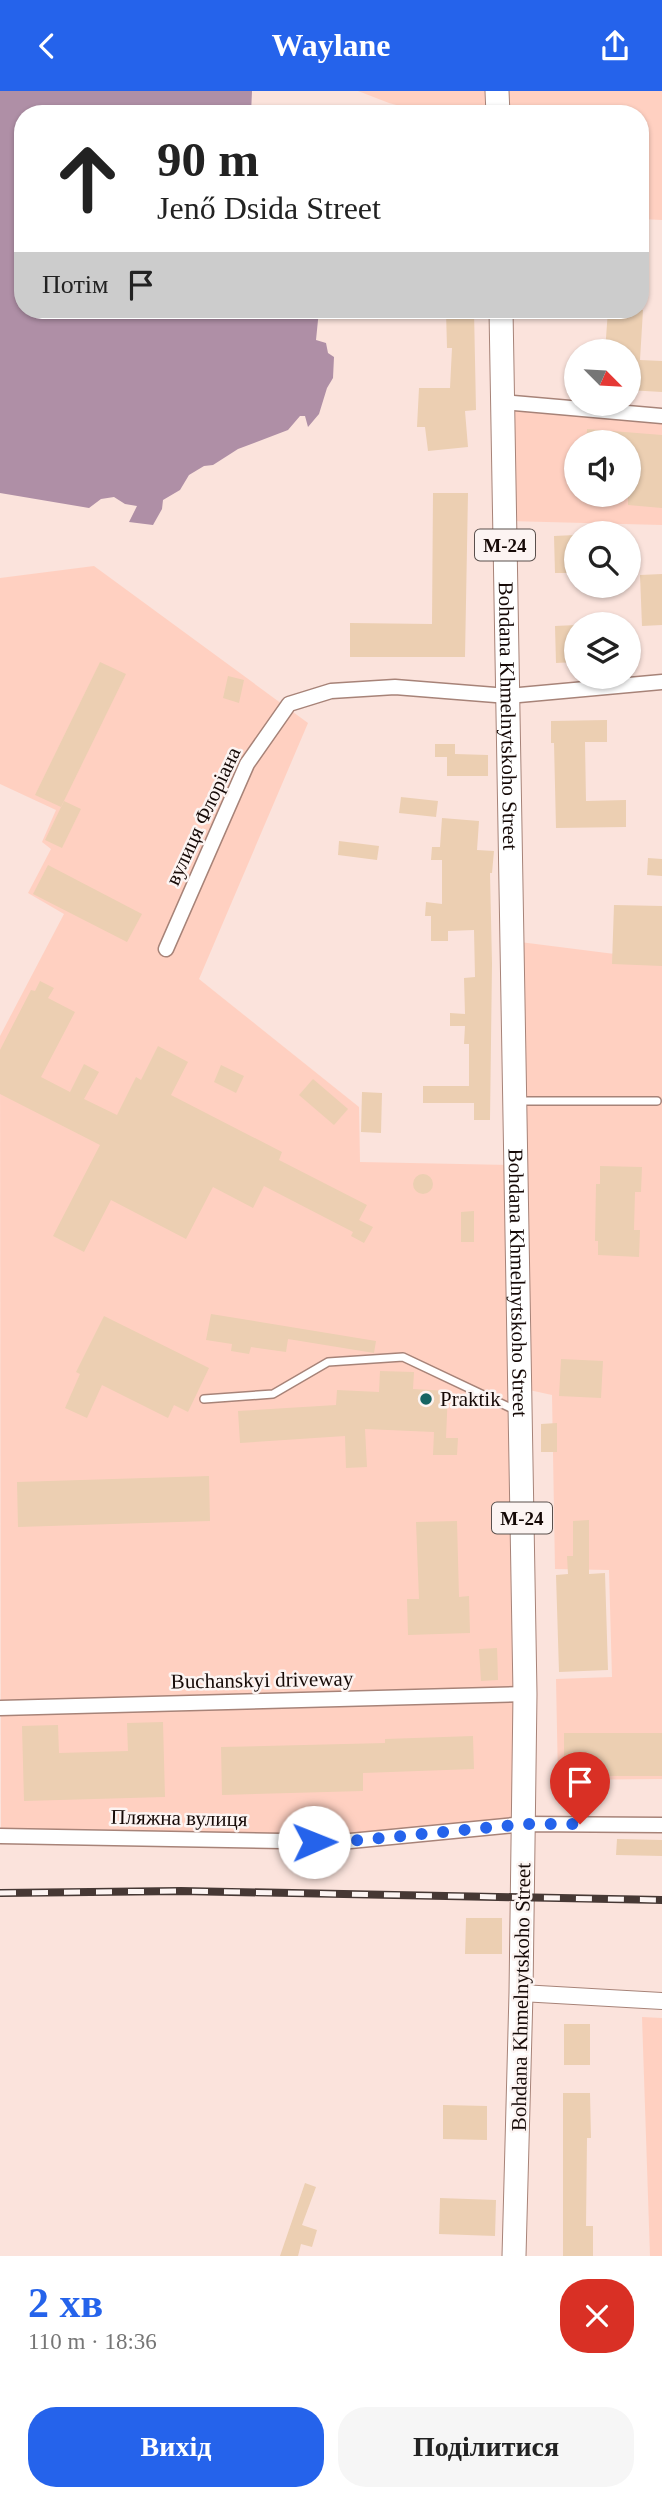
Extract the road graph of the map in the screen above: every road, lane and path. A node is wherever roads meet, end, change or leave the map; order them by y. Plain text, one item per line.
1 (501, 319) edge
2 (502, 402) junction
3 (662, 417) edge
4 (662, 682) edge
5 (508, 696) junction
6 (166, 949) dead end
7 (515, 1101) junction
8 (657, 1101) dead end
9 (204, 1399) dead end
10 (520, 1413) junction
11 (525, 1694) junction
12 (0, 1708) edge
13 (525, 1824) junction
14 (662, 1825) edge
15 (0, 1836) edge
16 (521, 1993) junction
17 (662, 2001) edge
18 (514, 2256) edge

1 - 2 highway, Bohdana Khmelnytskoho Street / М-24
2 - 3 street
2 - 5 highway, Bohdana Khmelnytskoho Street / М-24
4 - 5 street, вулиця Флоріана
5 - 6 street, вулиця Флоріана
5 - 7 highway, Bohdana Khmelnytskoho Street / М-24
7 - 8 lane
7 - 10 highway, Bohdana Khmelnytskoho Street / М-24
9 - 10 lane
10 - 11 highway, Bohdana Khmelnytskoho Street / М-24
11 - 12 street, Buchanskyi driveway
11 - 13 highway, Bohdana Khmelnytskoho Street / М-24
13 - 14 street, Пляжна вулиця
13 - 15 street, Пляжна вулиця
13 - 16 highway, Bohdana Khmelnytskoho Street / М-24
16 - 17 street
16 - 18 highway, Bohdana Khmelnytskoho Street / М-24

